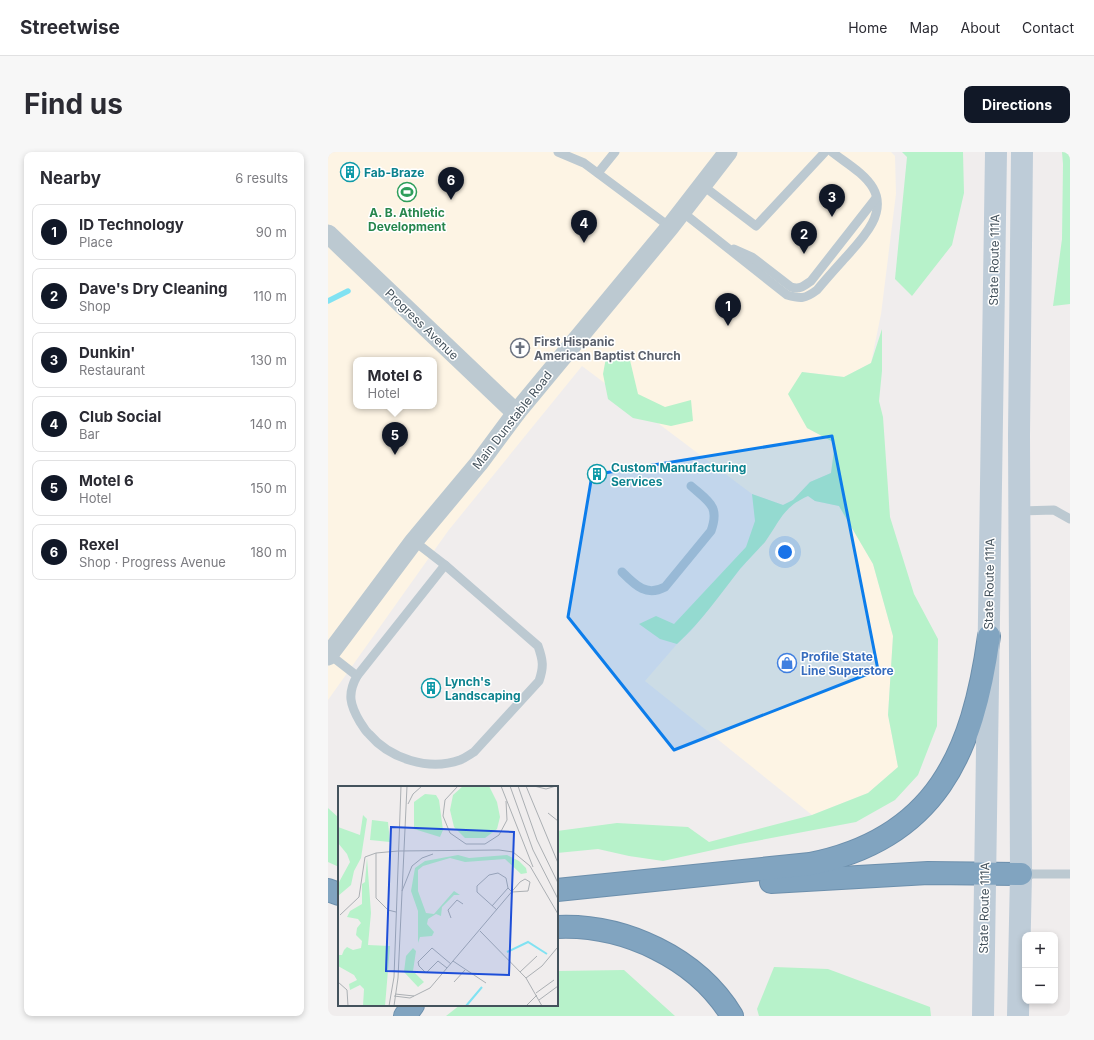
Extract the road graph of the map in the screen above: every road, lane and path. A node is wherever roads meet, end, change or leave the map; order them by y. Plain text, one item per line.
1 (558, 152) edge
2 (615, 152) edge
3 (728, 152) edge
4 (825, 152) edge
5 (832, 152) edge
6 (996, 152) edge
7 (1022, 152) edge
8 (598, 173) junction
9 (702, 186) junction
10 (876, 198) junction
11 (681, 211) junction
12 (670, 226) junction
13 (328, 234) edge
14 (727, 247) junction
15 (516, 413) junction
16 (691, 486) dead end
17 (1020, 510) junction
18 (1070, 519) edge
19 (414, 541) junction
20 (444, 565) junction
21 (622, 572) dead end
22 (988, 636) junction
23 (328, 655) edge
24 (357, 676) junction
25 (985, 874) junction
26 (1021, 874) junction
27 (1070, 874) edge
28 (328, 890) edge
29 (558, 890) edge
30 (338, 894) edge
31 (558, 894) edge
32 (558, 928) edge
33 (412, 1006) edge
34 (405, 1016) edge
35 (732, 1016) edge
36 (983, 1016) edge
37 (1018, 1016) edge

1 - 8 lane
2 - 8 lane
3 - 9 street, Main Dunstable Road
4 - 9 lane
5 - 10 lane
6 - 22 main road, State Route 111A
7 - 17 main road
8 - 12 lane
9 - 11 street, Main Dunstable Road
10 - 14 lane
10 - 14 lane
11 - 12 street, Main Dunstable Road
11 - 14 lane
12 - 15 street, Main Dunstable Road
13 - 15 street, Progress Avenue
15 - 19 street, Main Dunstable Road
16 - 21 lane
17 - 18 lane
17 - 26 main road
19 - 20 lane
19 - 23 street, Main Dunstable Road
20 - 24 lane
20 - 24 lane
22 - 25 main road, State Route 111A
22 - 29 highway
23 - 24 lane
25 - 26 highway
25 - 31 highway
25 - 36 main road, State Route 111A
26 - 27 lane
26 - 37 main road
28 - 30 highway
32 - 35 highway
33 - 34 highway

